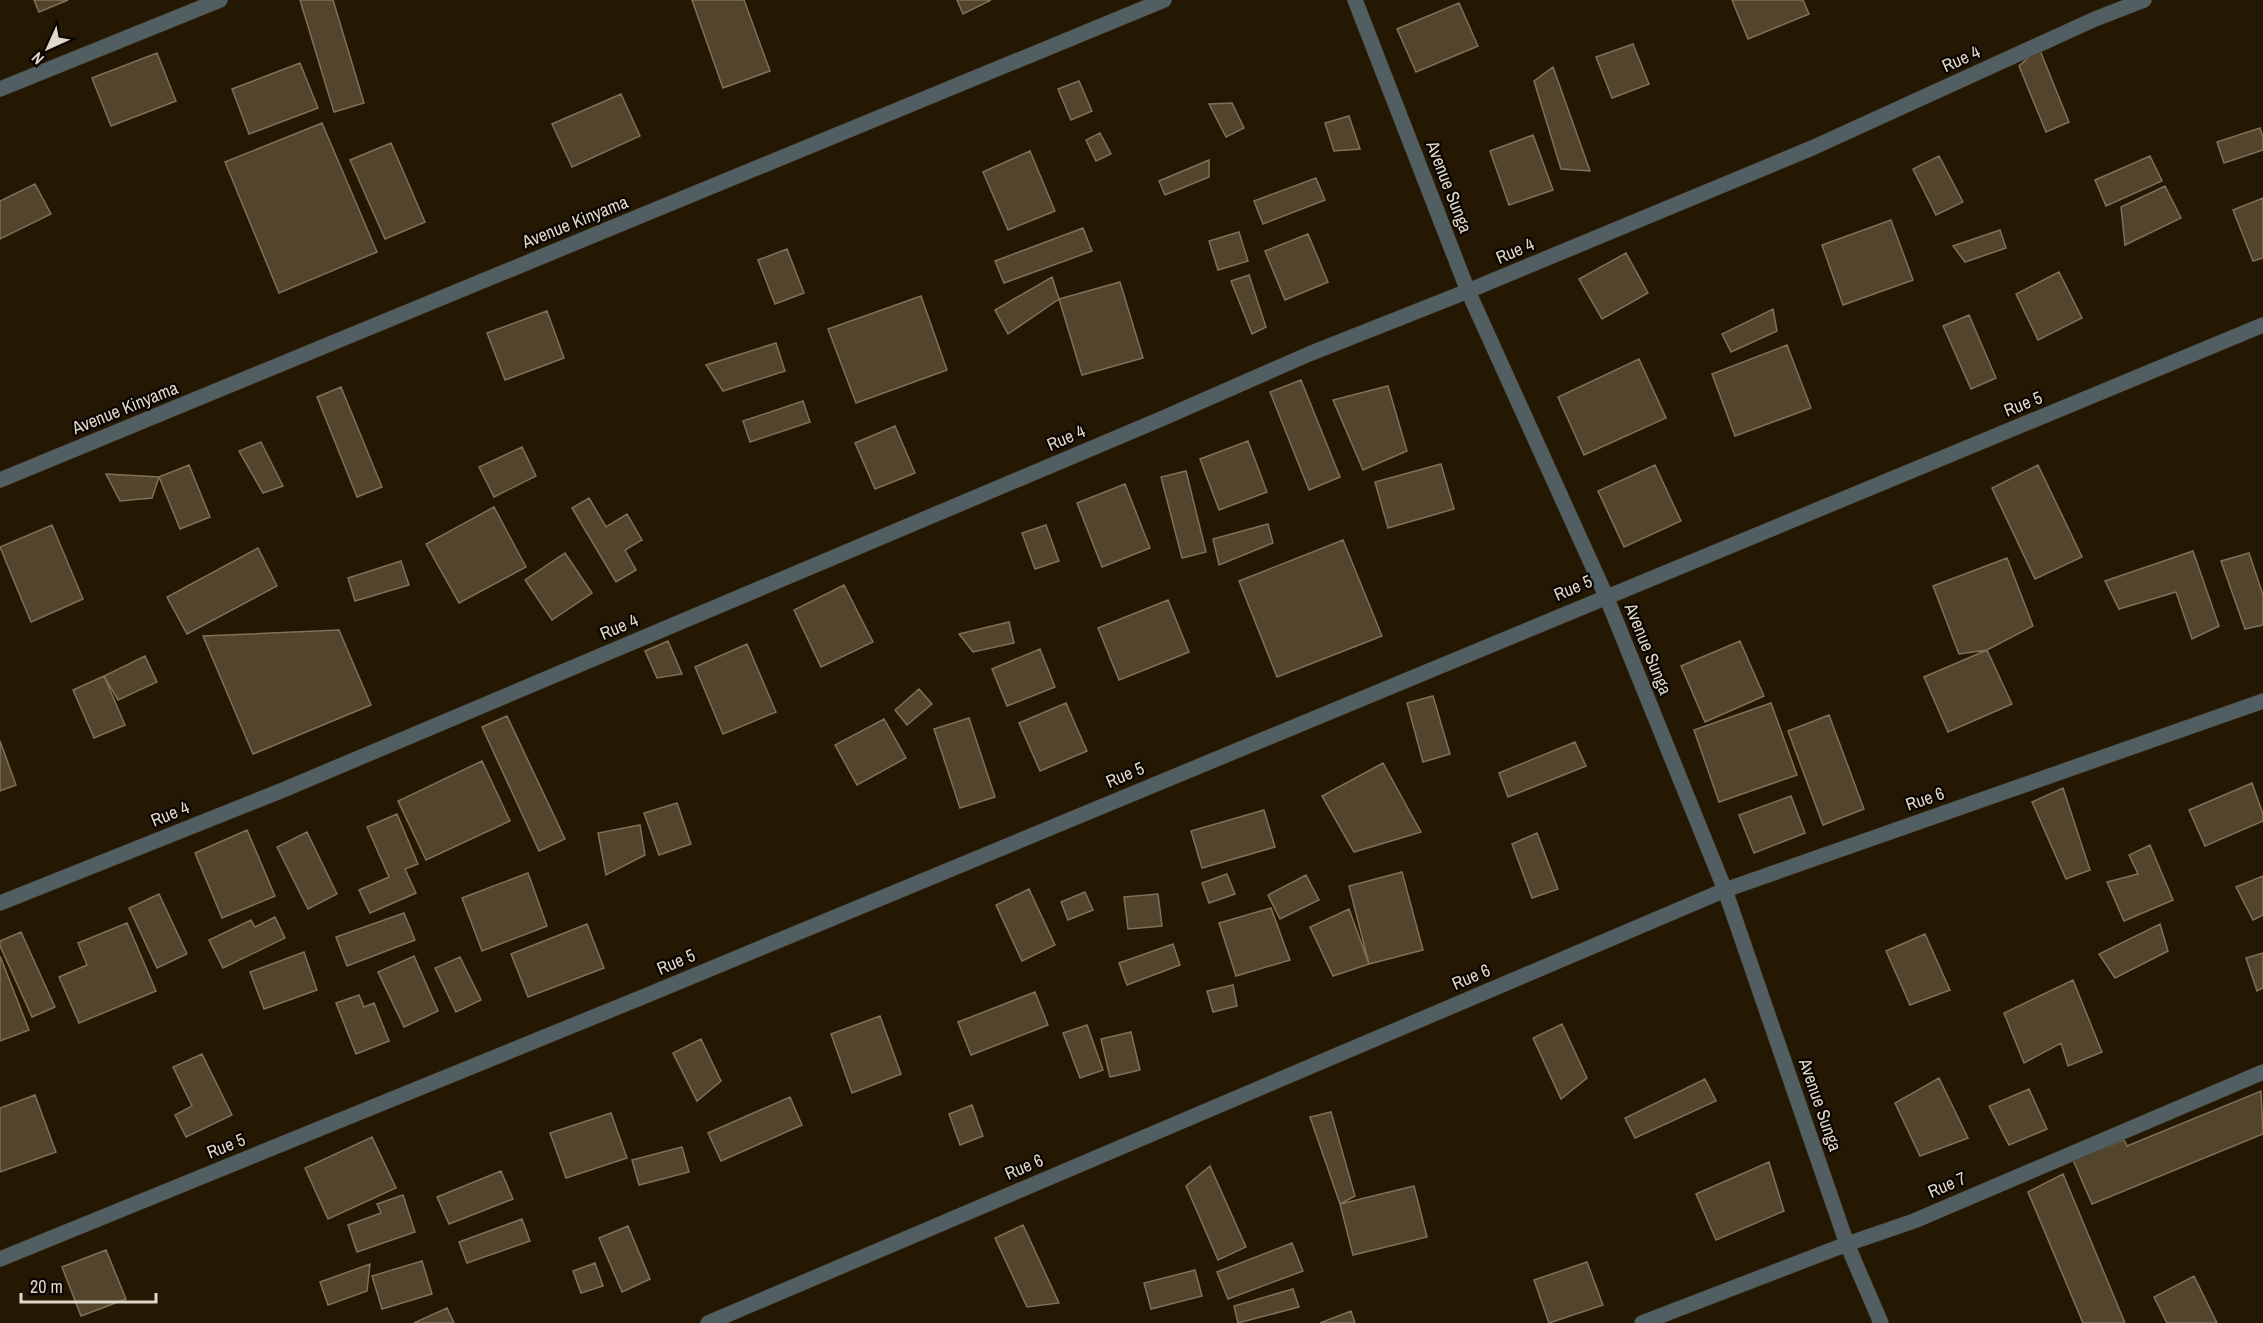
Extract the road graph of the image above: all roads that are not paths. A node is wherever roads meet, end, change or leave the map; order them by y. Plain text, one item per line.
1 (220, 0) edge
2 (1164, 0) edge
3 (1355, 0) edge
4 (2144, 0) edge
5 (0, 89) edge
6 (1468, 291) junction
7 (2263, 325) edge
8 (0, 480) edge
9 (1606, 596) junction
10 (2263, 701) edge
11 (1725, 890) junction
12 (0, 903) edge
13 (2263, 1072) edge
14 (1847, 1244) junction
15 (0, 1259) edge
16 (708, 1323) edge
17 (1642, 1323) edge
18 (1881, 1323) edge

1 - 5 street
2 - 8 street, Avenue Kinyama
3 - 6 street, Avenue Sunga
4 - 6 street, Rue 4
6 - 9 street, Avenue Sunga
6 - 12 street, Rue 4
7 - 9 street, Rue 5
9 - 11 street, Avenue Sunga
9 - 15 street, Rue 5
10 - 11 street, Rue 6
11 - 14 street, Avenue Sunga
11 - 16 street, Rue 6
13 - 14 street, Rue 7
14 - 17 street, Rue 7
14 - 18 street, Avenue Sunga

